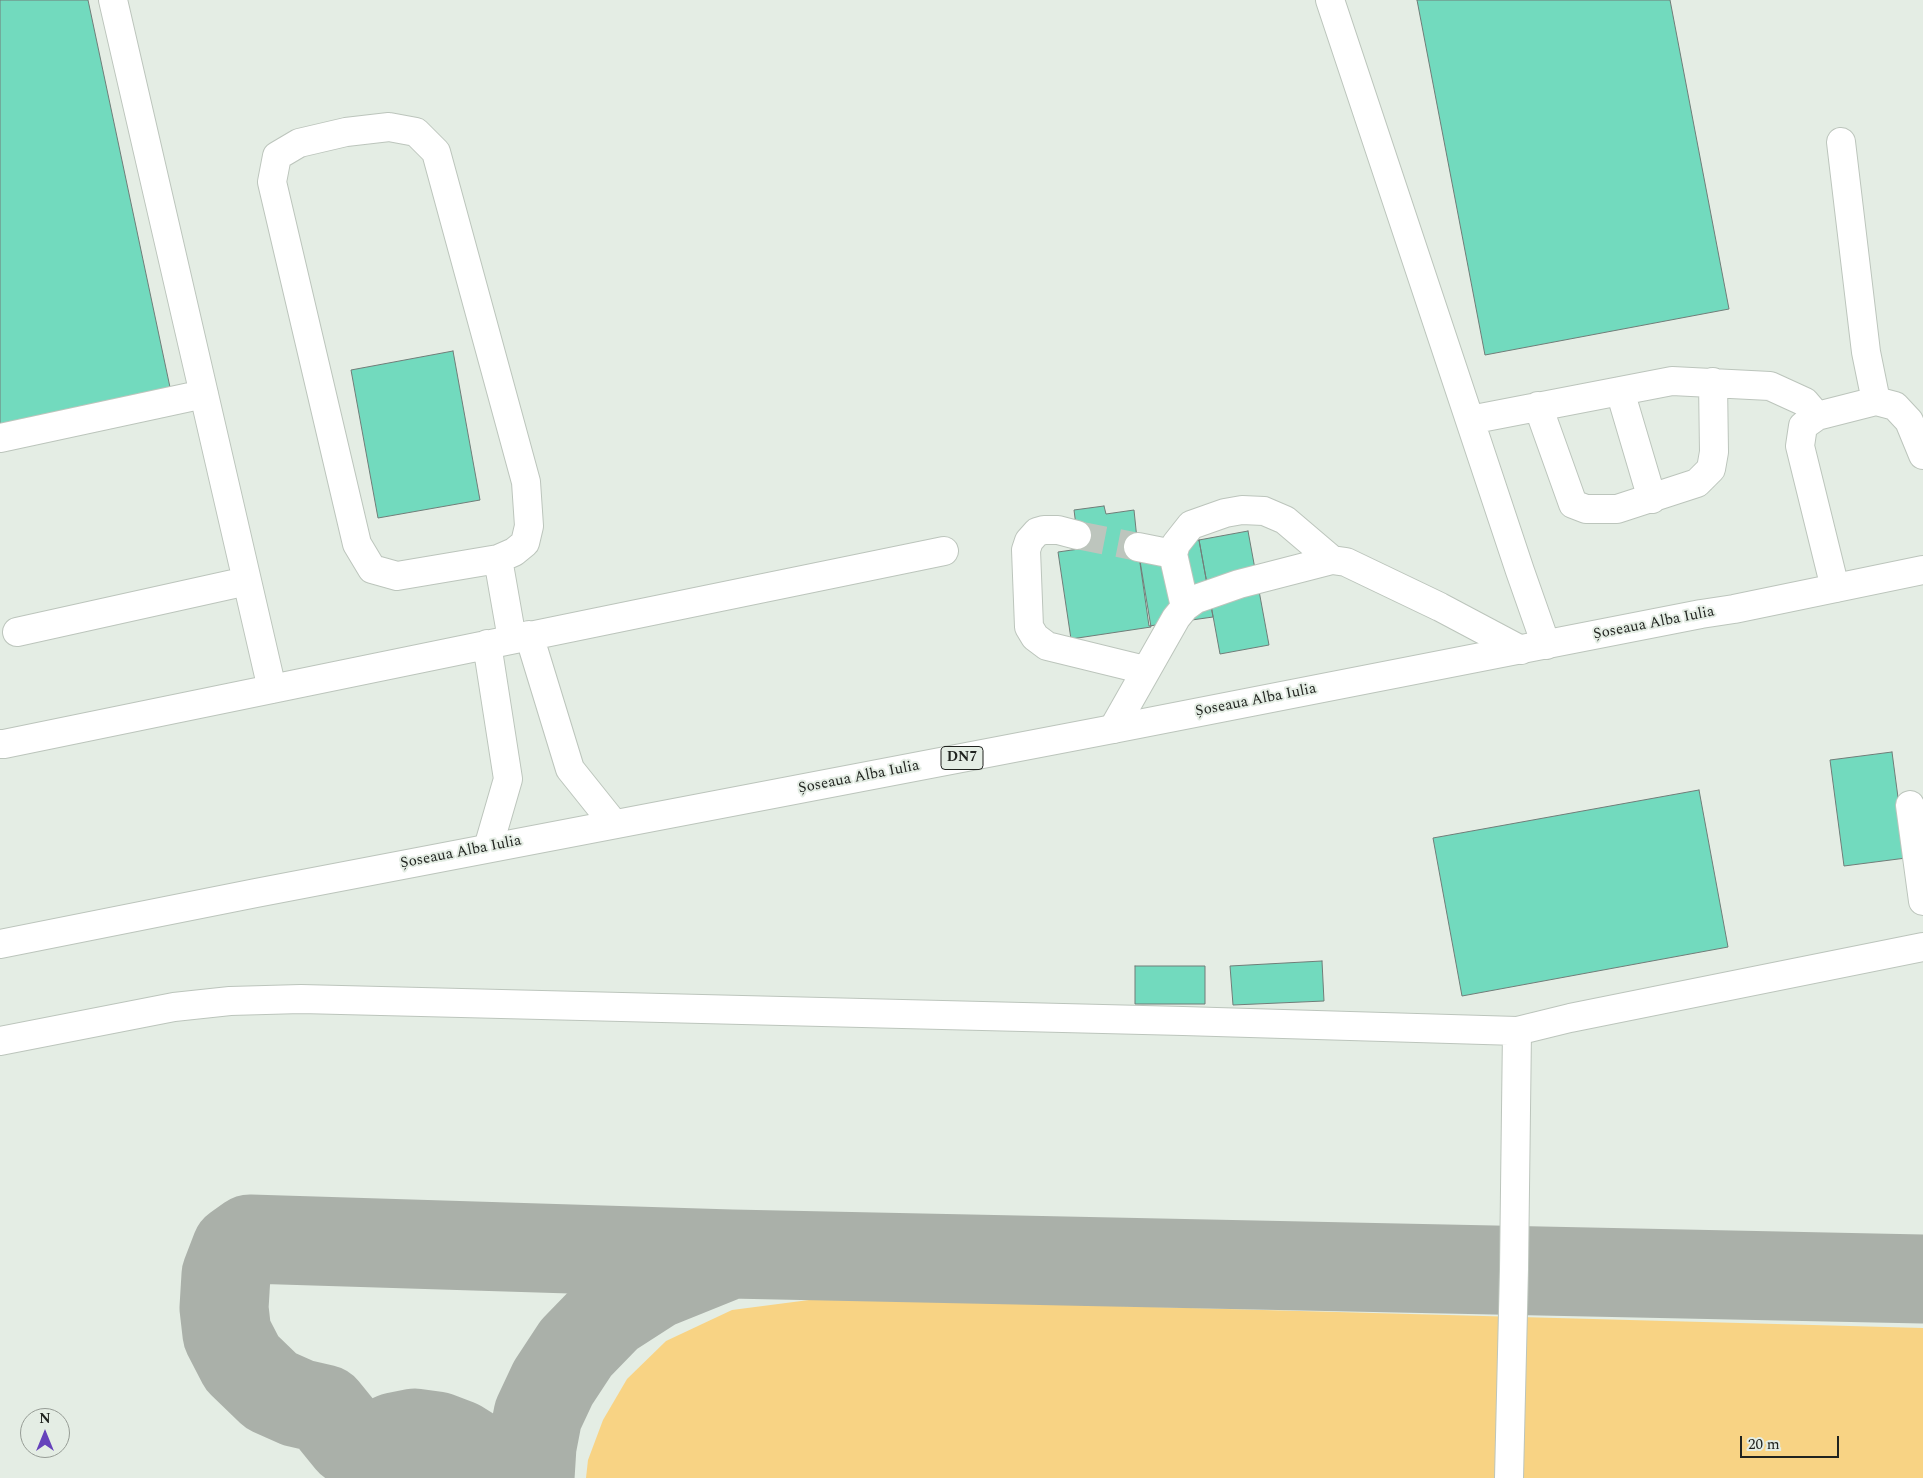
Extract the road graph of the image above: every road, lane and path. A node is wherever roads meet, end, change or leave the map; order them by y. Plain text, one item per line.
1 (113, 0) edge
2 (1330, 0) edge
3 (1842, 142) dead end
4 (1713, 382) junction
5 (1620, 391) junction
6 (204, 394) junction
7 (1876, 401) junction
8 (1538, 406) junction
9 (1817, 416) junction
10 (1470, 420) junction
11 (0, 438) edge
12 (1920, 441) edge
13 (1652, 499) junction
14 (1078, 534) tunnel mouth
15 (1138, 547) tunnel mouth
16 (944, 550) dead end
17 (1172, 554) junction
18 (498, 559) junction
19 (1332, 560) junction
20 (1923, 570) edge
21 (247, 581) junction
22 (1835, 588) junction
23 (1185, 607) junction
24 (17, 632) dead end
25 (510, 639) junction
26 (1534, 648) junction
27 (1145, 670) junction
28 (272, 689) junction
29 (1113, 729) junction
30 (0, 744) edge
31 (1910, 805) dead end
32 (614, 824) junction
33 (488, 848) junction
34 (1923, 900) edge
35 (0, 944) edge
36 (1923, 947) edge
37 (1517, 1031) junction
38 (0, 1041) edge
39 (1509, 1478) edge

1 - 6 main road
2 - 10 main road
3 - 7 main road
4 - 5 main road
4 - 9 main road
4 - 13 main road
5 - 8 main road
5 - 13 main road
6 - 11 main road
6 - 21 main road
7 - 9 main road
7 - 12 main road
8 - 10 main road
8 - 13 main road
9 - 22 main road
10 - 26 main road
14 - 27 main road
15 - 17 main road
16 - 25 main road
17 - 19 main road
17 - 23 main road
18 - 18 main road
18 - 25 main road
19 - 23 main road
19 - 26 main road
20 - 22 main road, Șoseaua Alba Iulia / DN7
21 - 24 main road
21 - 28 main road
22 - 26 main road, Șoseaua Alba Iulia / DN7
23 - 27 main road
25 - 28 main road
25 - 32 main road
25 - 33 main road
26 - 29 main road, Șoseaua Alba Iulia / DN7
27 - 29 main road
28 - 30 main road
29 - 32 main road, Șoseaua Alba Iulia / DN7
31 - 34 main road
32 - 33 main road, Șoseaua Alba Iulia / DN7
33 - 35 main road, Șoseaua Alba Iulia / DN7
36 - 37 main road
37 - 38 main road
37 - 39 main road

